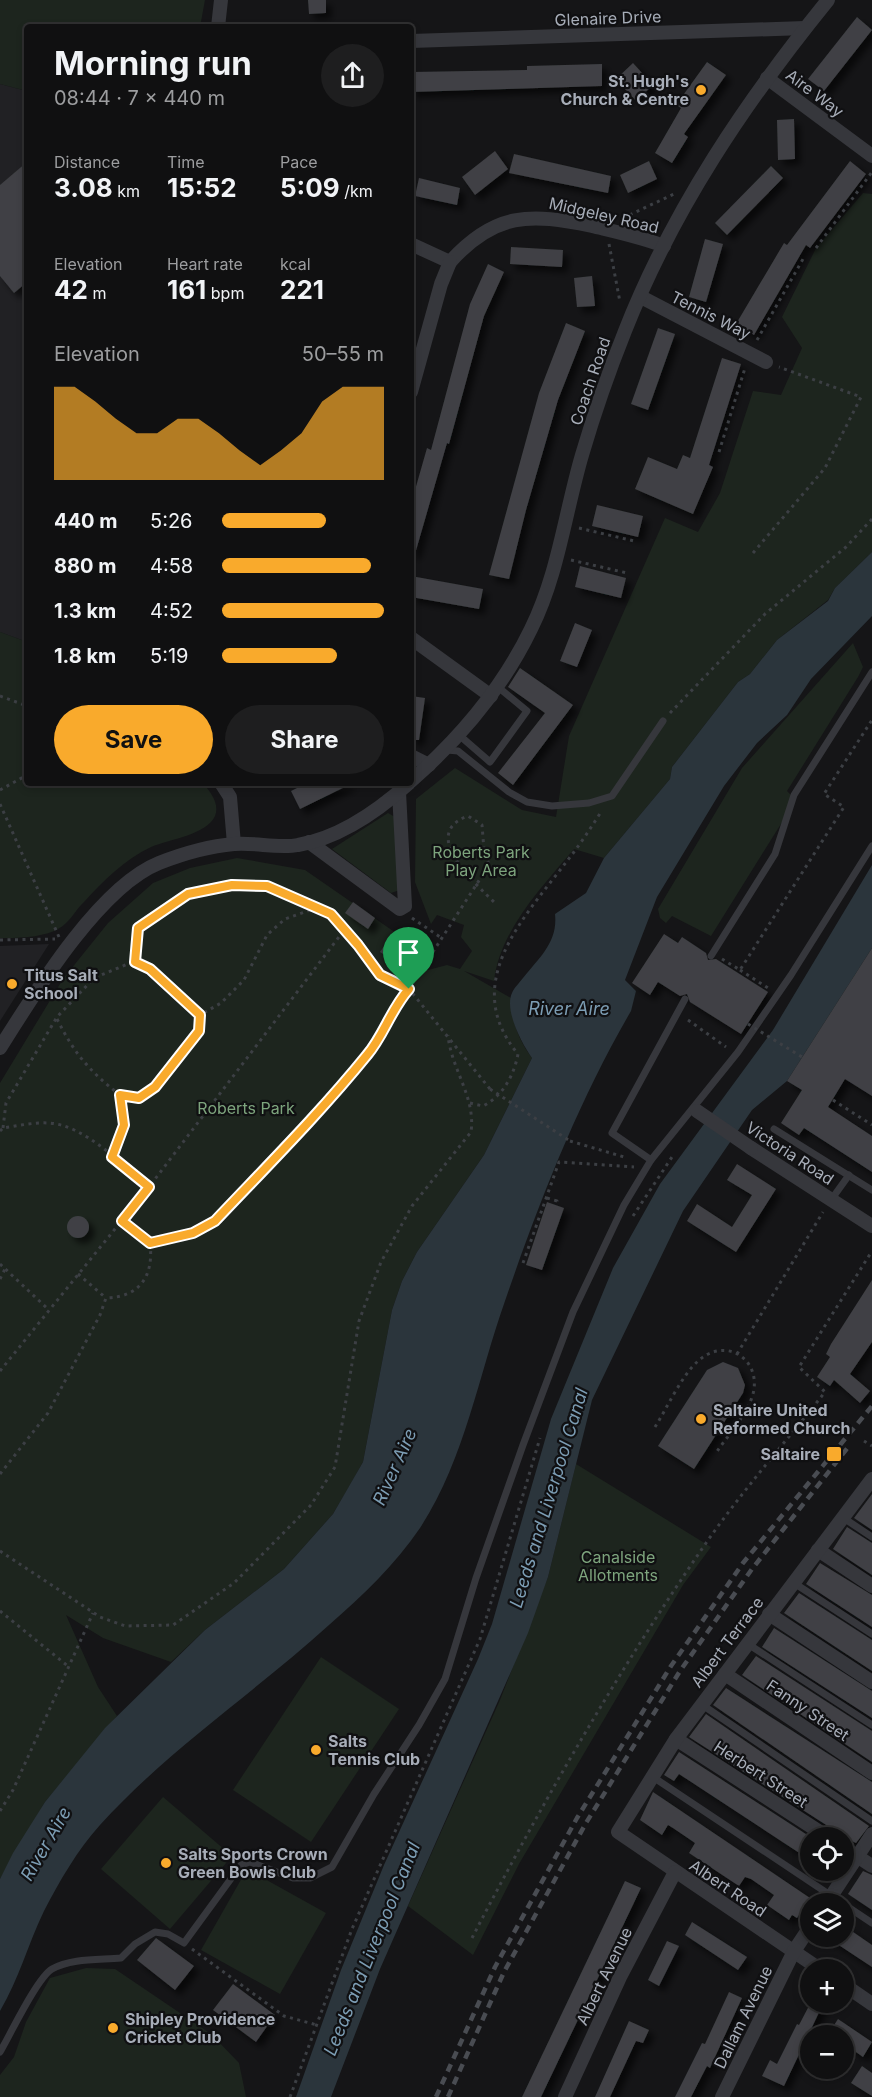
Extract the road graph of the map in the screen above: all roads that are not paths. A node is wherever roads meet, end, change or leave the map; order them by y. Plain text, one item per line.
1 (222, 0) edge
2 (828, 0) edge
3 (218, 24) edge
4 (805, 28) junction
5 (414, 41) edge
6 (767, 78) junction
7 (872, 156) edge
8 (414, 245) edge
9 (664, 246) junction
10 (450, 262) junction
11 (641, 297) junction
12 (766, 362) road end
13 (414, 381) edge
14 (414, 640) edge
15 (872, 672) edge
16 (494, 692) junction
17 (663, 721) road end
18 (459, 735) junction
19 (447, 750) junction
20 (414, 758) edge
21 (429, 765) junction
22 (414, 778) edge
23 (223, 786) edge
24 (405, 786) edge
25 (406, 786) edge
26 (309, 842) junction
27 (234, 844) junction
28 (872, 846) edge
29 (712, 955) road end
30 (685, 999) dead end
31 (0, 1048) edge
32 (694, 1109) junction
33 (774, 1129) dead end
34 (651, 1160) junction
35 (849, 1175) junction
36 (872, 1190) edge
37 (831, 1200) junction
38 (872, 1226) edge
39 (872, 1479) edge
40 (842, 1517) junction
41 (872, 1537) edge
42 (818, 1550) junction
43 (793, 1582) junction
44 (872, 1586) edge
45 (769, 1614) junction
46 (872, 1634) edge
47 (748, 1644) junction
48 (725, 1674) junction
49 (872, 1682) edge
50 (701, 1704) junction
51 (872, 1725) edge
52 (676, 1739) junction
53 (872, 1773) edge
54 (653, 1777) junction
55 (872, 1821) edge
56 (812, 1827) edge
57 (618, 1832) joint
58 (872, 1834) edge
59 (854, 1854) edge
60 (857, 1856) junction
61 (872, 1866) edge
62 (675, 1872) junction
63 (819, 1893) edge
64 (832, 1893) edge
65 (854, 1913) edge
66 (872, 1923) edge
67 (800, 1942) edge
68 (794, 1951) junction
69 (806, 1959) edge
70 (854, 1992) edge
71 (872, 2004) edge
72 (0, 2052) edge
73 (565, 2097) edge
74 (722, 2097) edge

1 - 3 street
2 - 4 street, Coach Road
4 - 5 street, Glenaire Drive
4 - 6 street, Coach Road
6 - 7 street, Aire Way
6 - 9 street, Coach Road
8 - 10 street
9 - 10 street, Midgeley Road
9 - 11 street, Coach Road
10 - 13 street
11 - 12 street, Tennis Way
11 - 16 street, Coach Road
14 - 16 street
15 - 29 lane
16 - 18 street, Coach Road
16 - 18 lane
17 - 19 lane
18 - 19 street, Coach Road
19 - 21 street, Coach Road
20 - 21 street
21 - 22 street, Coach Road
23 - 27 street
24 - 26 street, Coach Road
25 - 26 street
26 - 27 street, Coach Road
27 - 31 street, Coach Road
28 - 32 lane
30 - 34 lane
32 - 34 lane
32 - 37 street, Victoria Road, bridge
33 - 35 lane
34 - 72 lane
35 - 36 lane
35 - 37 lane
37 - 38 street, Victoria Road
39 - 40 street, Albert Terrace
40 - 41 lane
40 - 42 street, Albert Terrace
42 - 43 street, Albert Terrace
42 - 44 street
43 - 45 street, Albert Terrace
43 - 46 lane
45 - 47 street, Albert Terrace
45 - 49 street
47 - 48 street, Albert Terrace
47 - 51 lane
48 - 50 street, Albert Terrace
48 - 53 street, Fanny Street
50 - 52 street, Albert Terrace
50 - 55 lane
52 - 54 street, Albert Terrace
52 - 56 street, Herbert Street
54 - 57 street, Albert Terrace
54 - 63 lane
57 - 62 street, Albert Road
58 - 60 street
59 - 60 street
60 - 61 street
60 - 64 street
62 - 68 street, Albert Road
62 - 73 street, Albert Avenue
65 - 66 lane
67 - 68 street, Dallam Avenue
68 - 69 street, Albert Road
68 - 74 street, Dallam Avenue
70 - 71 street

